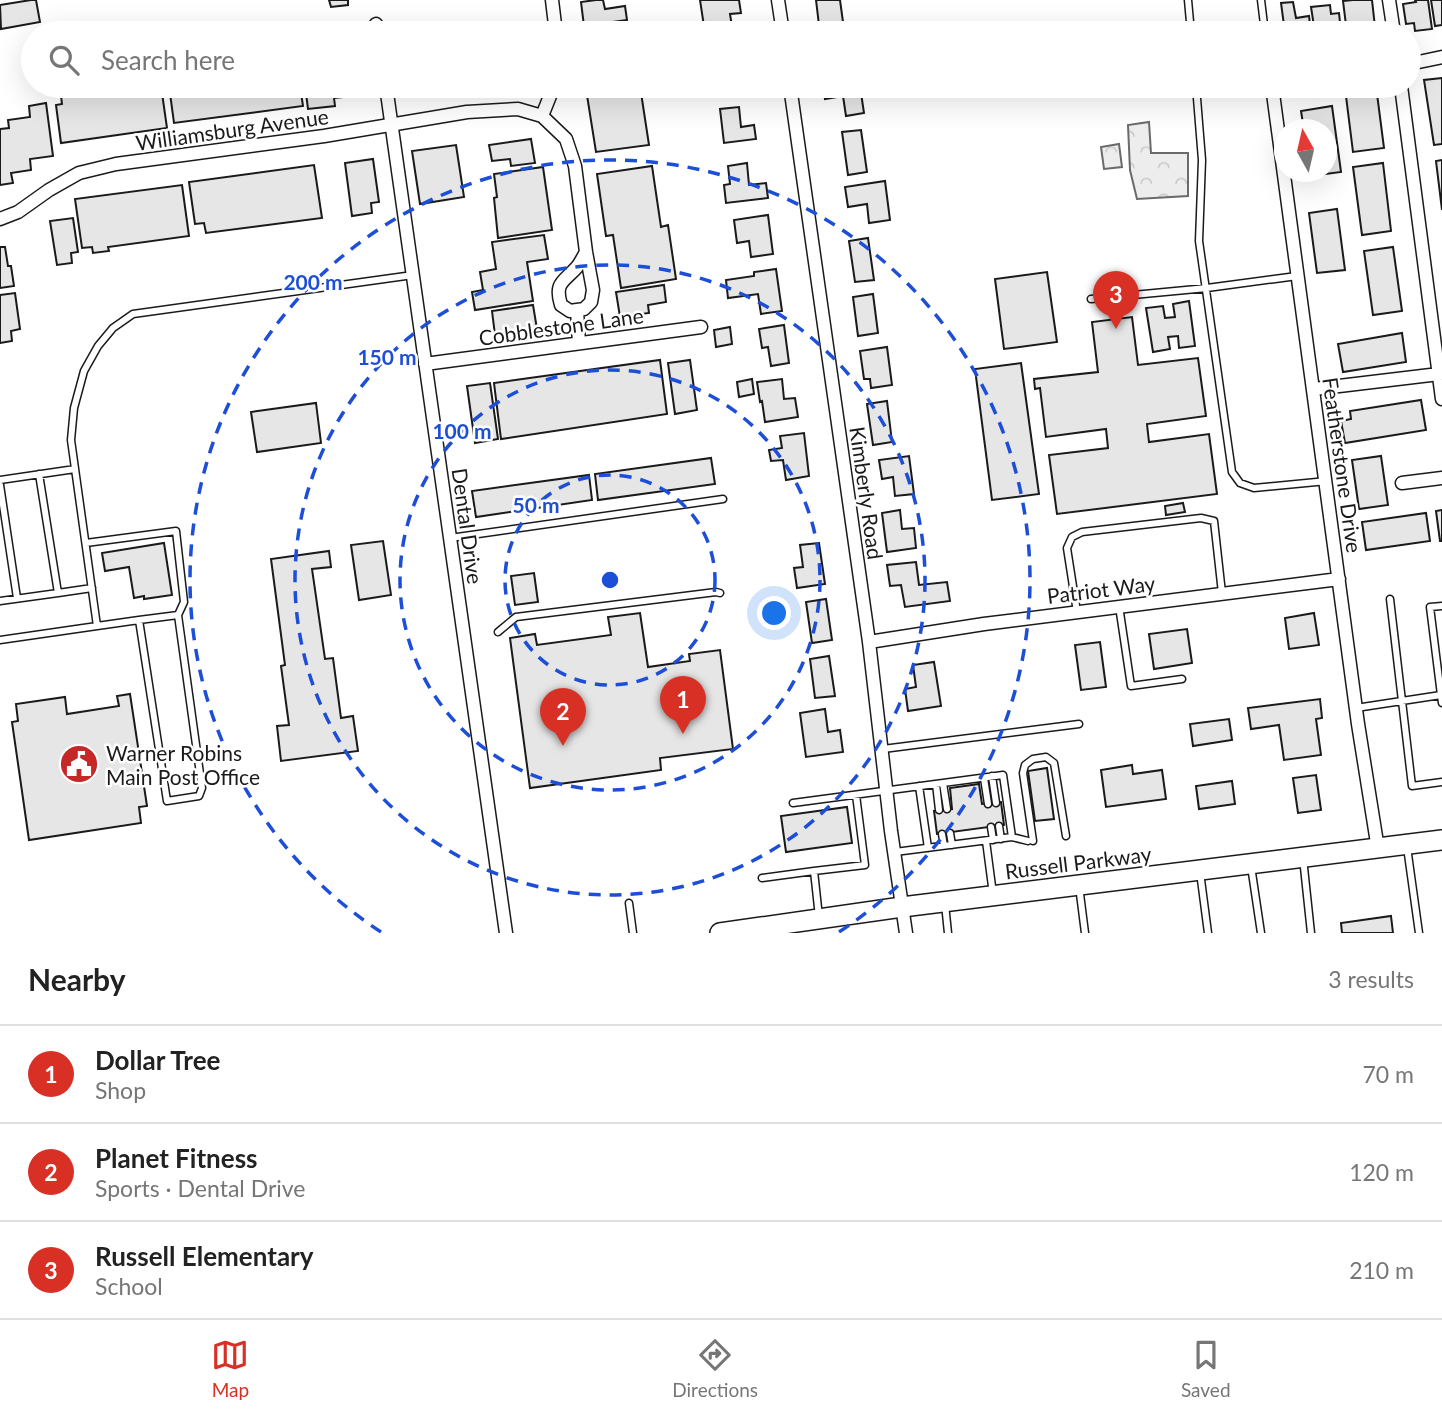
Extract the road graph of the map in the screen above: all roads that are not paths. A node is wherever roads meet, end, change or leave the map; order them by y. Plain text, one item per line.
1 (552, 0) edge
2 (778, 0) edge
3 (1188, 0) edge
4 (1261, 0) edge
5 (1389, 0) edge
6 (555, 21) edge
7 (781, 21) edge
8 (1190, 21) edge
9 (1264, 21) edge
10 (1392, 21) edge
11 (1442, 57) edge
12 (1421, 61) edge
13 (388, 98) edge
14 (549, 98) edge
15 (792, 98) edge
16 (1197, 98) edge
17 (1274, 98) edge
18 (1402, 98) edge
19 (542, 116) junction
20 (391, 124) junction
21 (0, 219) edge
22 (586, 252) junction
23 (413, 275) junction
24 (1298, 276) junction
25 (1207, 288) junction
26 (1091, 299) dead end
27 (577, 310) junction
28 (701, 327) dead end
29 (579, 343) junction
30 (425, 364) junction
31 (1439, 374) junction
32 (1314, 389) junction
33 (1442, 399) edge
34 (75, 469) junction
35 (39, 474) junction
36 (1442, 478) edge
37 (1327, 481) junction
38 (0, 482) edge
39 (1402, 484) dead end
40 (723, 499) dead end
41 (450, 538) junction
42 (86, 543) junction
43 (1339, 579) junction
44 (92, 588) junction
45 (58, 593) junction
46 (720, 593) dead end
47 (1222, 593) junction
48 (17, 598) junction
49 (1390, 600) dead end
50 (0, 601) edge
51 (1119, 606) junction
52 (1442, 606) edge
53 (1077, 612) junction
54 (178, 615) junction
55 (139, 620) junction
56 (97, 626) junction
57 (498, 632) dead end
58 (0, 640) edge
59 (869, 642) junction
60 (1182, 679) dead end
61 (1441, 699) edge
62 (1402, 701) junction
63 (1356, 708) junction
64 (1079, 724) dead end
65 (882, 749) junction
66 (988, 777) junction
67 (1442, 782) edge
68 (940, 784) junction
69 (919, 786) junction
70 (887, 790) junction
71 (856, 795) junction
72 (793, 803) dead end
73 (992, 803) dead end
74 (943, 810) dead end
75 (999, 826) dead end
76 (991, 827) dead end
77 (946, 833) dead end
78 (1066, 836) dead end
79 (1012, 837) junction
80 (1001, 839) junction
81 (989, 840) junction
82 (1442, 840) edge
83 (1407, 845) junction
84 (948, 846) junction
85 (928, 848) junction
86 (1378, 849) junction
87 (894, 852) junction
88 (1303, 858) junction
89 (1251, 864) junction
90 (1200, 870) junction
91 (814, 871) junction
92 (762, 878) dead end
93 (1079, 885) junction
94 (993, 896) junction
95 (945, 902) junction
96 (629, 903) dead end
97 (902, 907) junction
98 (819, 919) junction
99 (506, 933) edge
100 (633, 933) edge
101 (719, 933) edge
102 (906, 933) edge
103 (948, 933) edge
104 (1085, 933) edge
105 (1208, 933) edge
106 (1261, 933) edge
107 (1311, 933) edge
108 (1419, 933) edge

1 - 6 street
2 - 7 street
3 - 8 lane
4 - 9 lane
5 - 10 street
11 - 12 street
13 - 20 street, Dental Drive
14 - 19 street
15 - 59 street, Kimberly Road
16 - 25 lane
17 - 24 street, Featherstone Drive
18 - 31 street
19 - 20 street, Williamsburg Avenue
19 - 22 street
20 - 21 street, Williamsburg Avenue
20 - 23 street, Dental Drive
22 - 27 street
22 - 27 street
23 - 30 street, Dental Drive
23 - 34 lane
24 - 25 lane
24 - 32 street, Featherstone Drive
25 - 26 lane
25 - 37 lane
27 - 29 street
28 - 29 street, Cobblestone Lane
29 - 30 street, Cobblestone Lane
30 - 41 street, Dental Drive
31 - 32 street
31 - 33 street
32 - 37 street, Featherstone Drive
34 - 35 lane
34 - 42 lane
35 - 38 lane
35 - 45 lane
36 - 39 street
37 - 43 street, Featherstone Drive
38 - 48 lane
40 - 41 lane
41 - 99 street, Dental Drive
42 - 44 lane
42 - 54 lane
43 - 47 street, Patriot Way
43 - 63 street, Featherstone Drive
44 - 45 lane
44 - 56 lane
45 - 48 lane
46 - 57 lane
47 - 51 street, Patriot Way
47 - 53 lane
48 - 50 lane
49 - 62 lane
51 - 53 street, Patriot Way
51 - 60 lane
52 - 61 lane
53 - 59 street, Patriot Way
54 - 55 lane
54 - 55 lane
55 - 56 lane
56 - 58 lane
59 - 65 street, Kimberly Road
61 - 62 lane
62 - 63 lane
62 - 67 lane
63 - 86 street, Featherstone Drive
64 - 65 lane
65 - 70 street, Kimberly Road
66 - 68 lane
66 - 73 lane
66 - 79 lane
68 - 69 lane
68 - 74 lane
69 - 70 lane
69 - 85 lane
70 - 71 lane
70 - 87 street, Kimberly Road
71 - 72 lane
71 - 91 lane
75 - 80 lane
76 - 81 lane
77 - 84 lane
78 - 79 lane
79 - 80 lane
80 - 81 lane
81 - 84 lane
81 - 94 lane
82 - 83 main road, Russell Parkway
83 - 86 main road, Russell Parkway
83 - 108 lane
84 - 85 lane
85 - 87 lane
86 - 88 main road, Russell Parkway
87 - 97 street, Kimberly Road
88 - 89 main road, Russell Parkway
88 - 107 lane
89 - 90 main road, Russell Parkway
89 - 106 lane
90 - 93 main road, Russell Parkway
90 - 105 lane
91 - 92 lane
91 - 98 lane
93 - 94 main road, Russell Parkway
93 - 104 lane
94 - 95 main road, Russell Parkway
95 - 97 main road, Russell Parkway
95 - 103 lane
96 - 100 lane
97 - 98 main road, Russell Parkway
97 - 102 street, Kimberly Road
98 - 101 main road, Russell Parkway

